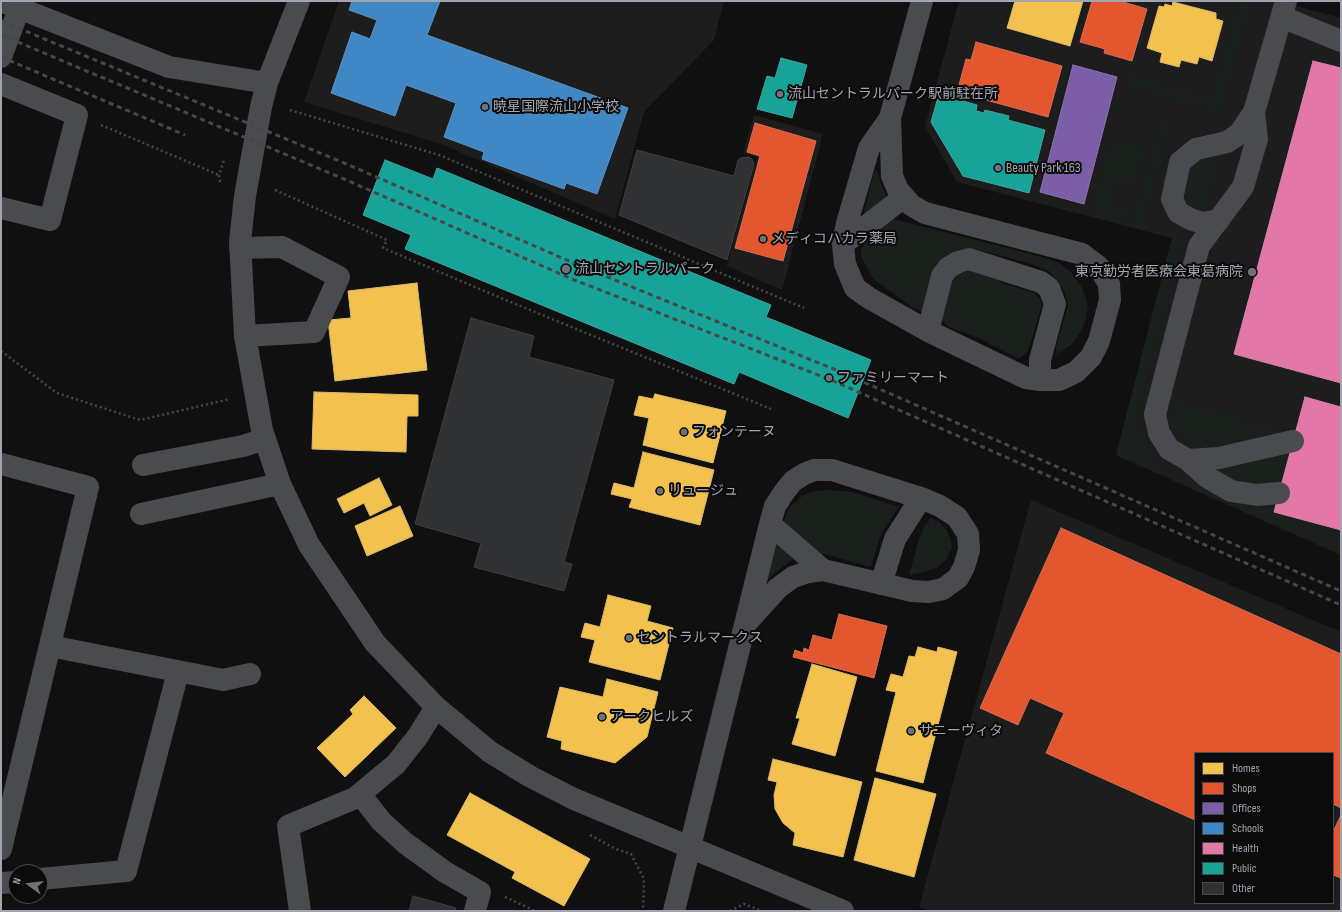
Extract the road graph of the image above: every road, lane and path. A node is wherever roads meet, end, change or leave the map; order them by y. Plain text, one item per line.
1 (299, 1) edge
2 (922, 1) edge
3 (10, 5) edge
4 (1284, 9) edge
5 (1341, 41) edge
6 (1, 56) edge
7 (268, 83) junction
8 (1, 84) edge
9 (290, 110) dead end
10 (1254, 112) junction
11 (77, 115) junction
12 (890, 118) junction
13 (219, 175) dead end
14 (275, 190) dead end
15 (904, 197) junction
16 (1, 208) edge
17 (1219, 220) junction
18 (843, 244) junction
19 (240, 248) junction
20 (804, 308) dead end
21 (928, 331) junction
22 (245, 336) junction
23 (1, 352) edge
24 (1040, 380) junction
25 (233, 399) dead end
26 (771, 409) dead end
27 (265, 439) junction
28 (1293, 441) dead end
29 (1188, 460) junction
30 (1, 464) edge
31 (143, 465) dead end
32 (280, 484) junction
33 (1279, 493) dead end
34 (921, 498) junction
35 (141, 514) dead end
36 (770, 524) junction
37 (823, 570) junction
38 (881, 584) junction
39 (747, 622) junction
40 (50, 646) junction
41 (178, 672) junction
42 (250, 674) dead end
43 (436, 708) junction
44 (360, 794) junction
45 (690, 846) junction
46 (1, 849) edge
47 (48, 878) edge
48 (477, 902) edge
49 (300, 911) edge
50 (535, 911) edge
51 (674, 911) edge
52 (730, 911) edge
53 (762, 911) edge
54 (843, 911) edge

1 - 7 street
2 - 12 street
3 - 6 street
3 - 7 street
4 - 5 street
4 - 10 street
7 - 19 street
8 - 11 street
9 - 20 path
10 - 17 street
10 - 17 street
11 - 13 path
11 - 16 street
12 - 15 street
12 - 18 street
14 - 26 path
15 - 18 street
15 - 24 street
17 - 29 street
18 - 21 street
19 - 22 street
19 - 22 street
21 - 24 street
21 - 24 street
22 - 27 street
23 - 25 path
27 - 31 street
27 - 32 street
28 - 29 street
29 - 33 street
30 - 40 street
32 - 35 street
32 - 43 street
34 - 36 street
34 - 38 street
34 - 38 street
36 - 37 street
36 - 39 street
37 - 38 street
37 - 39 street
39 - 45 street
40 - 41 street
40 - 46 street
41 - 42 street
41 - 47 street
43 - 44 street
43 - 45 street
44 - 48 street
44 - 49 street
45 - 51 street
45 - 54 street
48 - 50 path
52 - 53 path

